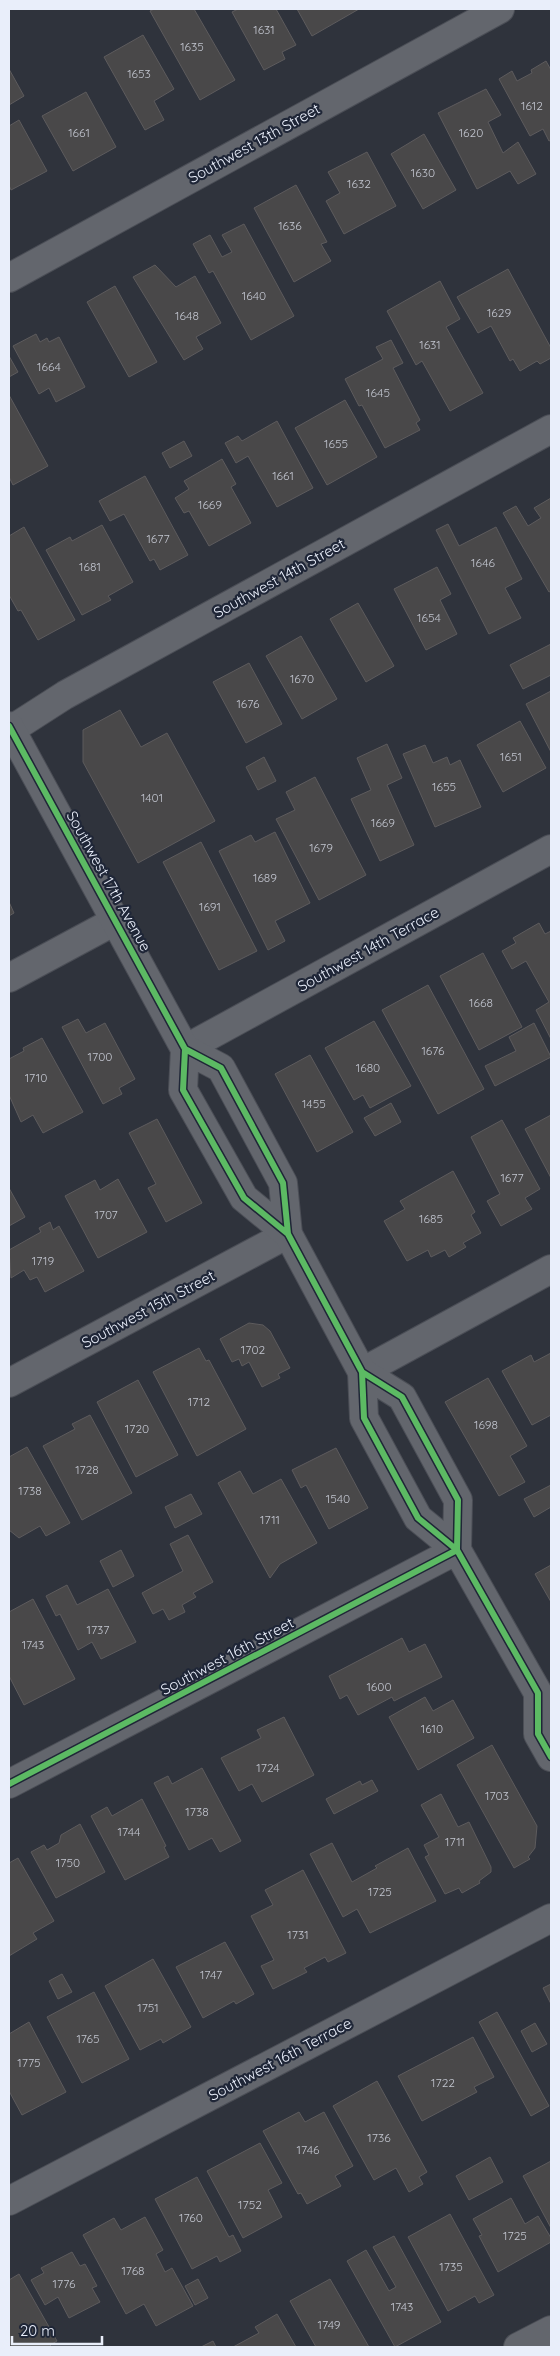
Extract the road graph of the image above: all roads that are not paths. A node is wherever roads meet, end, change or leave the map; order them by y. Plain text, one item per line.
1 (500, 9) edge
2 (9, 278) edge
3 (551, 429) edge
4 (9, 729) edge
5 (551, 849) edge
6 (117, 920) junction
7 (9, 978) edge
8 (185, 1049) junction
9 (288, 1234) junction
10 (551, 1268) edge
11 (362, 1372) junction
12 (9, 1383) edge
13 (457, 1550) junction
14 (547, 1693) edge
15 (551, 1757) edge
16 (9, 1784) edge
17 (551, 1918) edge
18 (9, 2201) edge
19 (551, 2330) edge
20 (518, 2347) edge

1 - 2 street, Southwest 13th Street
3 - 4 street, Southwest 14th Street
4 - 6 street, Southwest 17th Avenue
5 - 8 street, Southwest 14th Terrace
6 - 7 street
6 - 8 street, Southwest 17th Avenue
8 - 9 street
8 - 9 street
9 - 11 street
9 - 12 street, Southwest 15th Street
10 - 11 street
11 - 13 street
11 - 13 street
13 - 14 street
13 - 16 street, Southwest 16th Street
14 - 15 street
17 - 18 street, Southwest 16th Terrace
19 - 20 street

